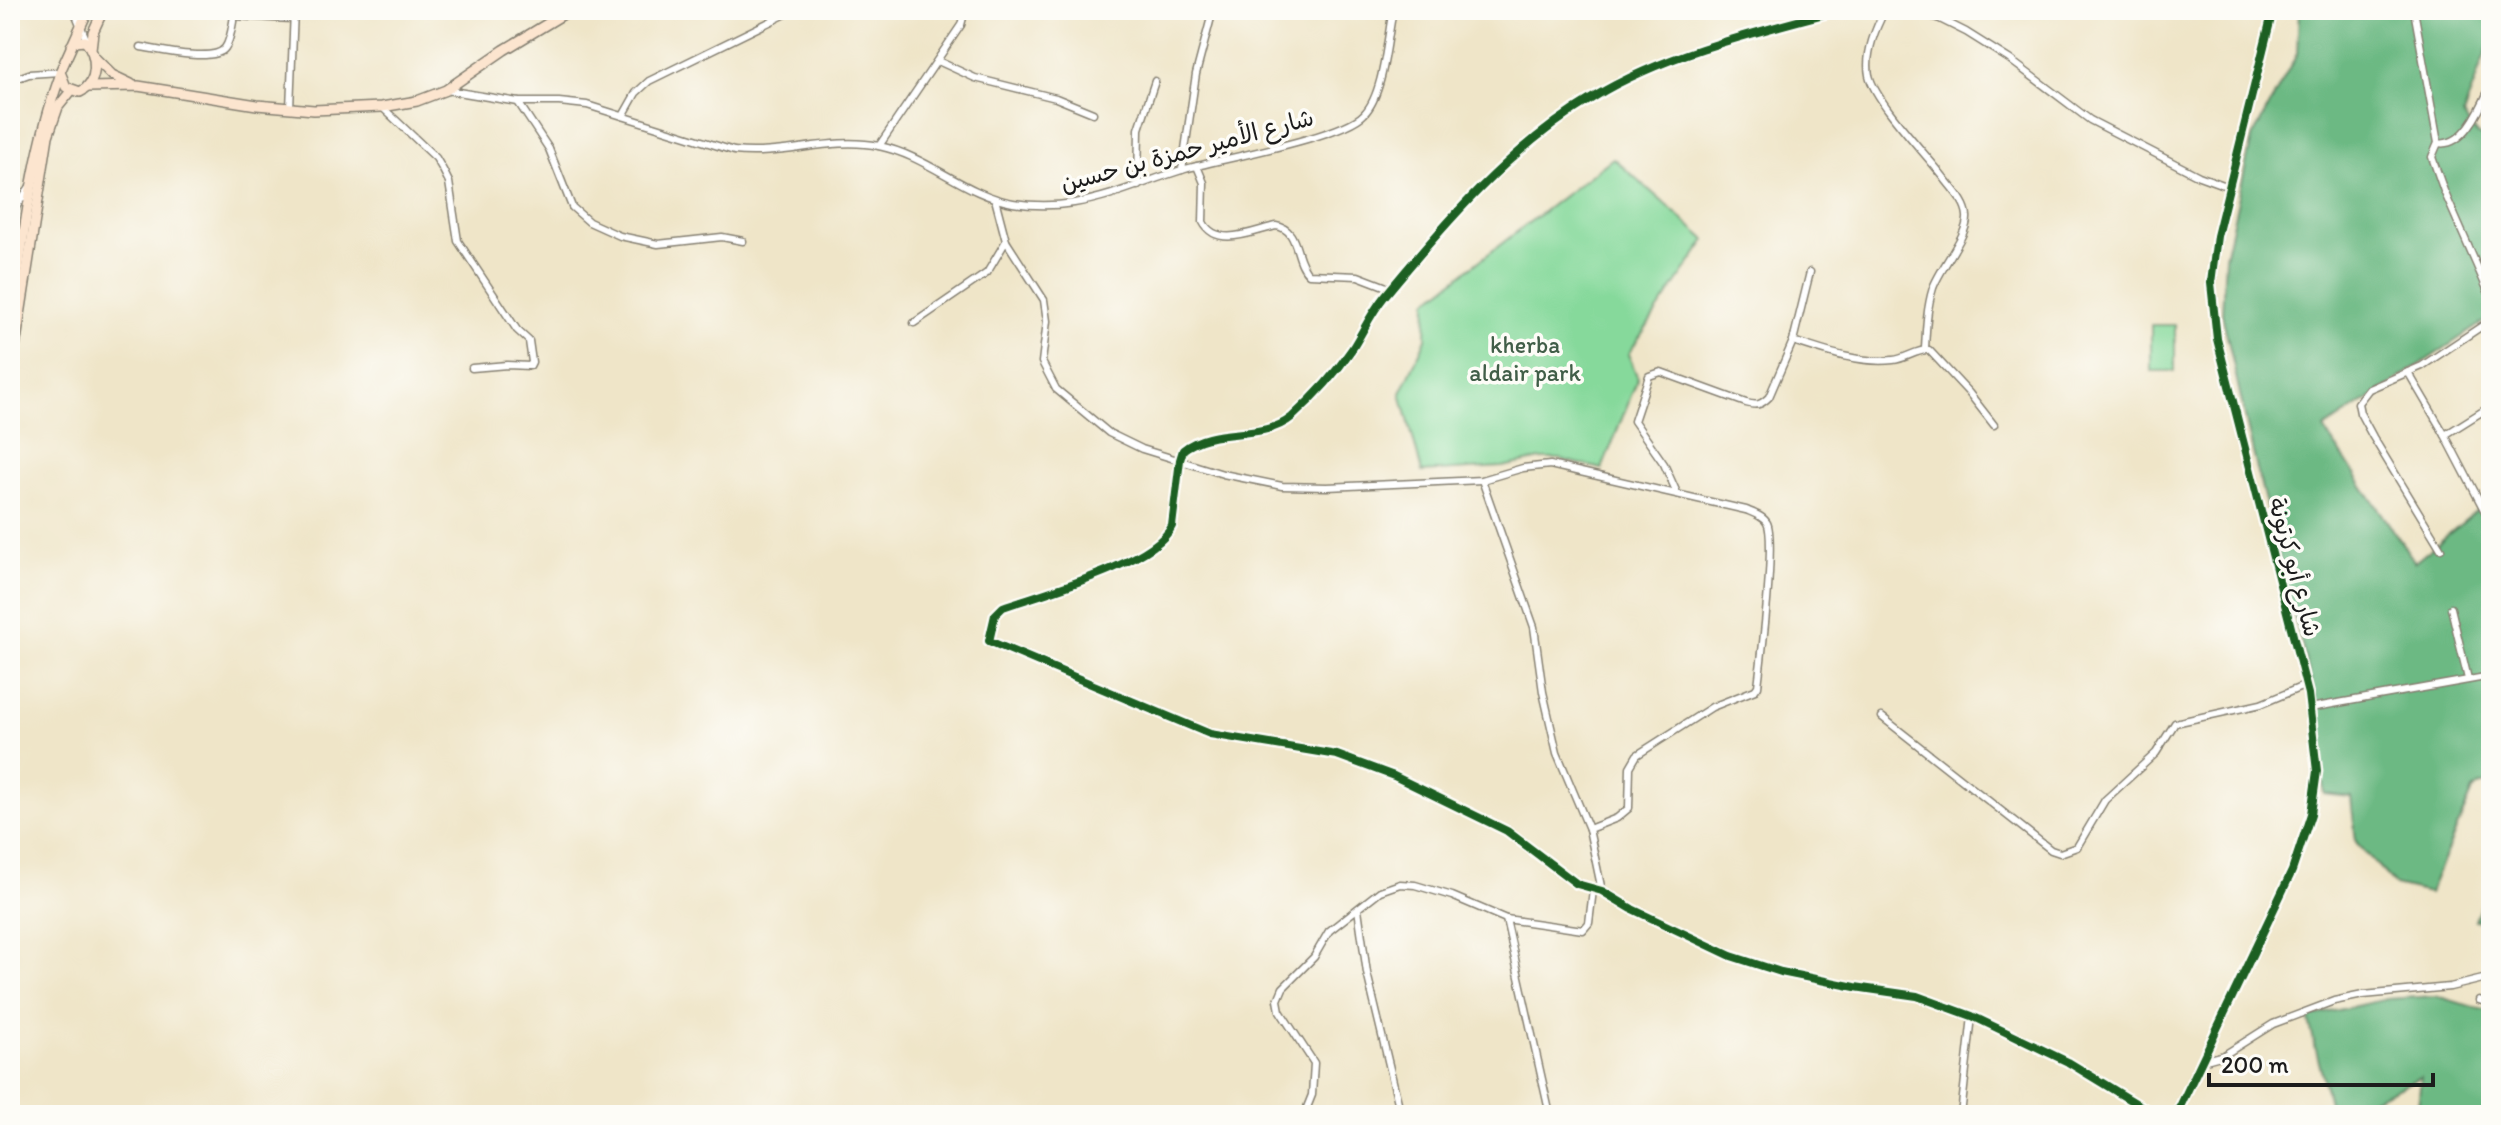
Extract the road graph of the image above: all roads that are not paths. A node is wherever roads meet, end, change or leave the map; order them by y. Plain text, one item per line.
1 (74, 10) edge
2 (88, 10) edge
3 (103, 10) edge
4 (294, 10) edge
5 (570, 10) edge
6 (794, 10) edge
7 (965, 10) edge
8 (1213, 10) edge
9 (1393, 10) edge
10 (1839, 10) edge
11 (1885, 10) edge
12 (1912, 10) edge
13 (2273, 10) edge
14 (2414, 10) edge
15 (234, 13) edge
16 (292, 19) junction
17 (80, 23) junction
18 (71, 46) junction
19 (141, 47) dead end
20 (91, 50) junction
21 (938, 61) junction
22 (60, 74) junction
23 (10, 81) edge
24 (1155, 81) dead end
25 (2491, 85) edge
26 (138, 86) junction
27 (89, 87) junction
28 (446, 90) junction
29 (71, 91) junction
30 (518, 102) junction
31 (382, 107) junction
32 (290, 108) junction
33 (1093, 113) dead end
34 (623, 116) junction
35 (2438, 143) junction
36 (879, 146) junction
37 (1197, 166) junction
38 (1182, 170) junction
39 (33, 182) junction
40 (1138, 186) junction
41 (2229, 187) junction
42 (995, 199) junction
43 (10, 216) edge
44 (10, 233) edge
45 (23, 237) junction
46 (743, 241) dead end
47 (1006, 241) junction
48 (1810, 272) dead end
49 (1392, 289) junction
50 (2491, 298) edge
51 (2491, 320) edge
52 (914, 323) dead end
53 (10, 327) edge
54 (1793, 341) junction
55 (1925, 349) junction
56 (472, 368) dead end
57 (2408, 372) junction
58 (10, 379) edge
59 (2491, 406) edge
60 (1994, 425) dead end
61 (2445, 435) junction
62 (1180, 460) junction
63 (1482, 480) junction
64 (1677, 493) junction
65 (2491, 523) edge
66 (2441, 549) dead end
67 (2451, 608) dead end
68 (2491, 676) edge
69 (2468, 679) junction
70 (2306, 685) junction
71 (2310, 708) junction
72 (1882, 717) dead end
73 (1589, 829) junction
74 (1593, 890) junction
75 (1602, 891) junction
76 (1358, 909) junction
77 (1506, 919) junction
78 (2491, 977) edge
79 (2479, 1000) dead end
80 (2491, 1004) edge
81 (1972, 1016) junction
82 (2202, 1061) junction
83 (1304, 1115) edge
84 (1401, 1115) edge
85 (1550, 1115) edge
86 (1961, 1115) edge
87 (2155, 1115) edge
88 (2176, 1115) edge

1 - 17 street
2 - 17 main road
3 - 20 main road
4 - 16 street
5 - 28 main road
6 - 34 street
7 - 21 street
8 - 38 street
9 - 37 street, شارع الأمير حمزة بن حسين
10 - 49 street
11 - 55 street
12 - 41 street
13 - 41 street, شارع أبو كرتونة
14 - 35 street
15 - 16 street
15 - 19 street
16 - 32 street
17 - 18 main road
17 - 20 street
18 - 20 main road
18 - 22 main road
20 - 26 main road
20 - 27 main road
21 - 33 street
21 - 36 street
22 - 23 street
22 - 29 main road
22 - 39 main road
24 - 40 street
25 - 35 street
26 - 27 main road
26 - 32 main road
27 - 29 main road
28 - 30 street, شارع الأمير حمزة بن حسين
28 - 31 main road
29 - 58 main road
30 - 34 street, شارع الأمير حمزة بن حسين
30 - 46 street
31 - 32 main road
31 - 56 street
34 - 36 street, شارع الأمير حمزة بن حسين
35 - 50 street
36 - 42 street, شارع الأمير حمزة بن حسين
37 - 38 street, شارع الأمير حمزة بن حسين
37 - 49 street
38 - 40 street, شارع الأمير حمزة بن حسين
39 - 43 street
39 - 45 main road
40 - 42 street, شارع الأمير حمزة بن حسين
41 - 70 street, شارع أبو كرتونة
42 - 47 street
44 - 45 street
45 - 53 main road
47 - 52 street
47 - 62 street
48 - 54 street
49 - 62 street
51 - 57 street
54 - 55 street
54 - 64 street
55 - 60 street
57 - 61 street
57 - 66 street
59 - 61 street
61 - 65 street
62 - 63 street
62 - 74 street
63 - 64 street
63 - 73 street
64 - 73 street
67 - 69 street
68 - 69 street
69 - 71 street
70 - 71 street, شارع أبو كرتونة
70 - 72 street
71 - 82 street, شارع أبو كرتونة
73 - 75 street
74 - 75 street
74 - 77 street
75 - 81 street
76 - 77 street
76 - 83 street
76 - 84 street
77 - 85 street
78 - 82 street
79 - 80 street
81 - 86 street
81 - 87 street
82 - 88 street, شارع أبو كرتونة

